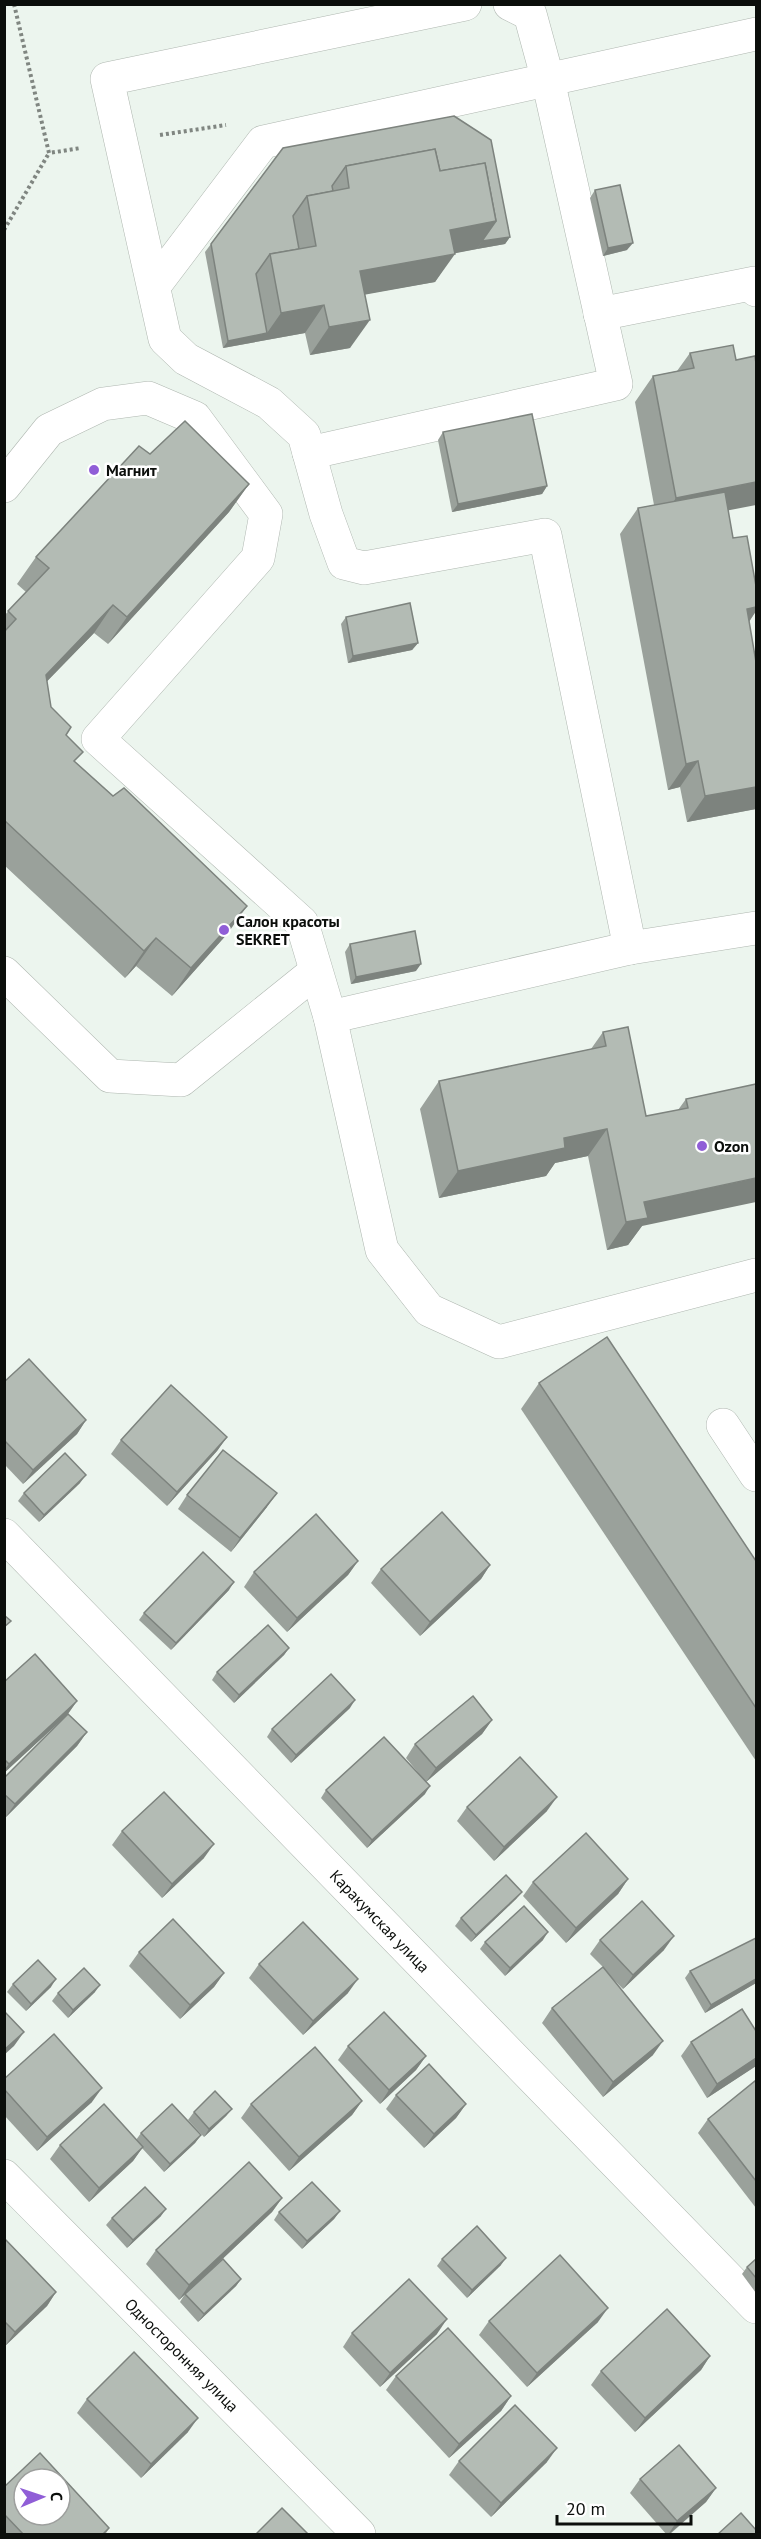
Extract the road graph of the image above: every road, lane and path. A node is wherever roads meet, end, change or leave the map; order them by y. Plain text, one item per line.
1 (14, 4) edge
2 (465, 4) edge
3 (510, 4) edge
4 (756, 34) edge
5 (548, 80) junction
6 (119, 141) junction
7 (263, 142) junction
8 (49, 153) junction
9 (4, 230) edge
10 (153, 286) junction
11 (756, 290) edge
12 (600, 314) junction
13 (309, 453) junction
14 (4, 486) edge
15 (756, 928) edge
16 (630, 948) junction
17 (315, 972) junction
18 (4, 973) edge
19 (330, 1017) junction
20 (756, 1275) edge
21 (723, 1425) dead end
22 (756, 1475) edge
23 (4, 1535) edge
24 (4, 2176) edge
25 (756, 2307) edge
26 (359, 2535) edge

1 - 8 path
2 - 6 street
3 - 5 street
4 - 5 street
5 - 7 street
5 - 12 street
6 - 7 path
6 - 8 path
6 - 10 street
7 - 10 street
8 - 9 path
10 - 13 street
11 - 12 street
12 - 13 street
13 - 16 street
14 - 17 street
15 - 16 street
16 - 19 street
17 - 18 street
17 - 19 street
19 - 20 street
21 - 22 street
23 - 25 street, Каракумская улица
24 - 26 street, Односторонняя улица

